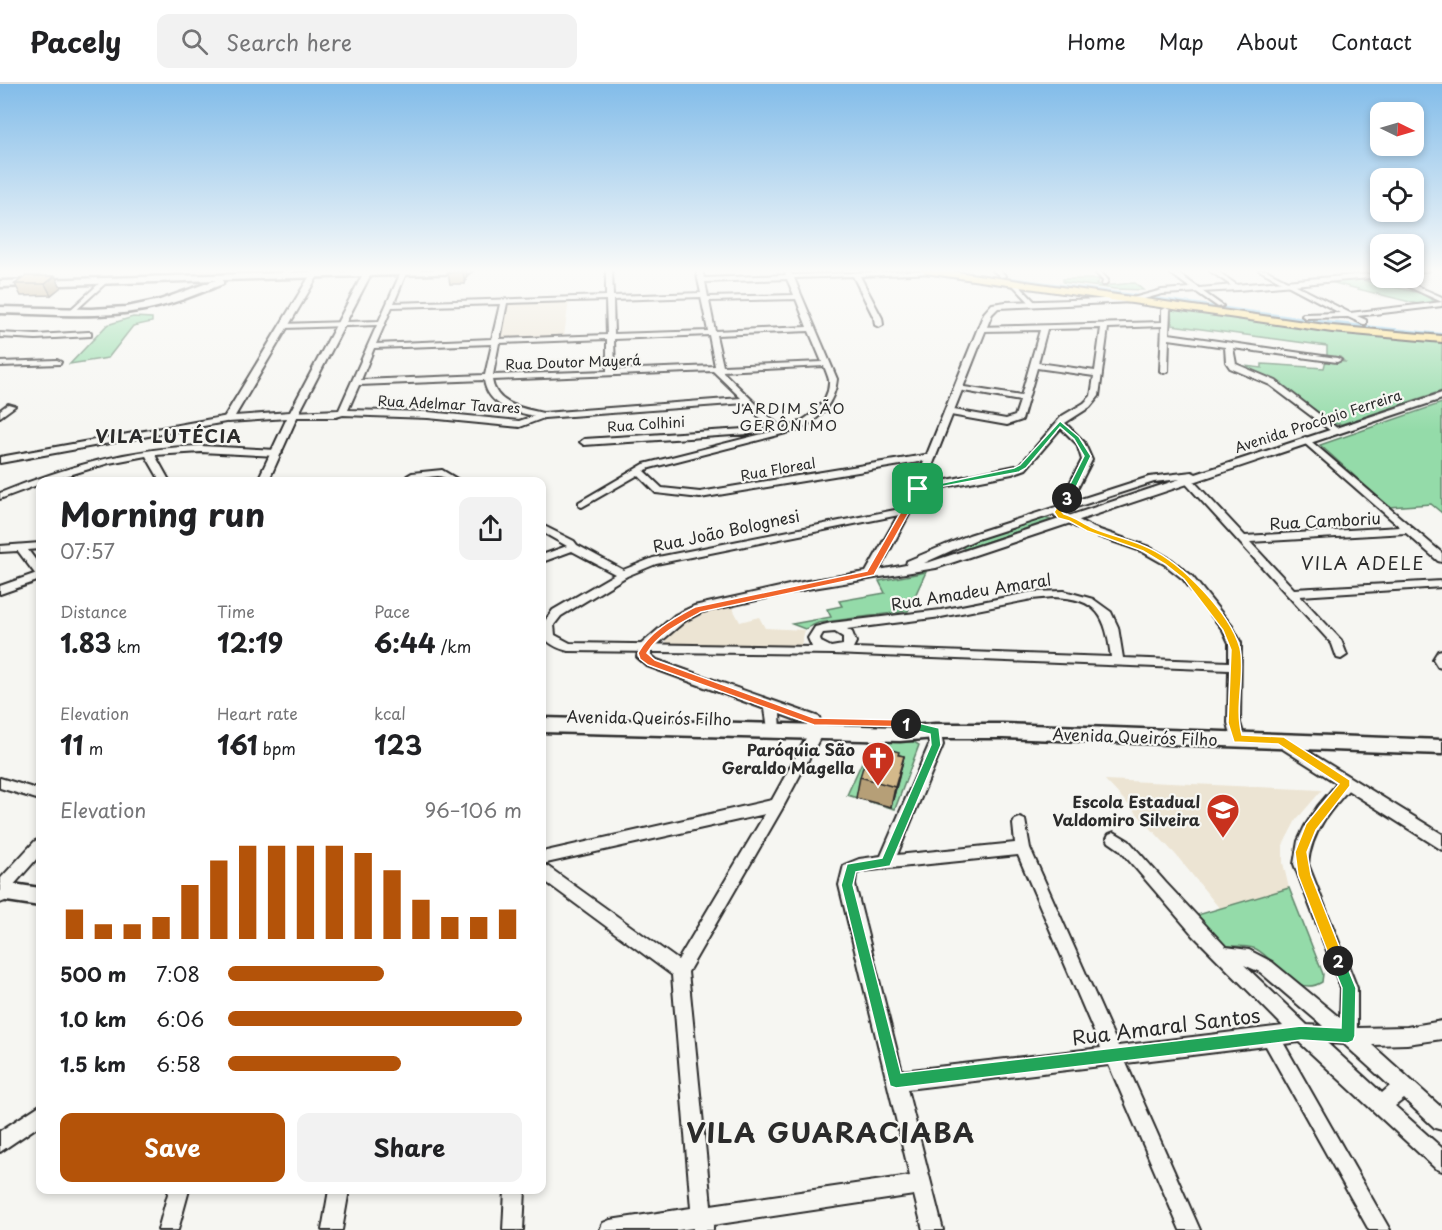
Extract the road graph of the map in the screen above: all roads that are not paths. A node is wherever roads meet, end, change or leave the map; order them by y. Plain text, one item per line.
1 (372, 323) edge
2 (382, 323) edge
3 (500, 323) edge
4 (610, 323) edge
5 (710, 323) edge
6 (810, 323) edge
7 (985, 323) edge
8 (1290, 323) edge
9 (1343, 323) edge
10 (1166, 324) joint
11 (340, 325) junction
12 (284, 326) joint
13 (1105, 326) junction
14 (1044, 328) junction
15 (812, 329) junction
16 (982, 329) junction
17 (1442, 332) edge
18 (712, 333) junction
19 (88, 334) dead end
20 (0, 335) edge
21 (1165, 336) junction
22 (610, 337) junction
23 (1442, 339) edge
24 (496, 341) junction
25 (1229, 345) junction
26 (372, 346) junction
27 (1337, 360) dead end
28 (57, 362) dead end
29 (0, 364) edge
30 (827, 364) junction
31 (1034, 365) junction
32 (718, 369) junction
33 (1164, 371) dead end
34 (611, 374) junction
35 (1098, 374) junction
36 (488, 379) junction
37 (356, 383) junction
38 (958, 388) junction
39 (1442, 396) edge
40 (1024, 399) junction
41 (747, 400) junction
42 (0, 404) edge
43 (343, 412) junction
44 (948, 412) junction
45 (0, 414) edge
46 (293, 415) junction
47 (543, 416) junction
48 (228, 419) junction
49 (1060, 423) junction
50 (777, 431) junction
51 (1335, 431) junction
52 (710, 433) junction
53 (1306, 440) junction
54 (584, 441) dead end
55 (716, 447) junction
56 (149, 453) junction
57 (277, 453) junction
58 (930, 457) junction
59 (2, 459) edge
60 (638, 470) junction
61 (412, 476) dead end
62 (49, 477) edge
63 (163, 477) edge
64 (265, 477) edge
65 (449, 477) edge
66 (1186, 478) junction
67 (36, 482) edge
68 (918, 489) junction
69 (0, 496) edge
70 (582, 504) dead end
71 (1062, 509) junction
72 (905, 510) junction
73 (874, 518) junction
74 (1072, 519) junction
75 (898, 523) junction
76 (546, 530) edge
77 (1409, 530) junction
78 (1242, 539) junction
79 (36, 546) edge
80 (20, 547) junction
81 (573, 548) junction
82 (0, 549) edge
83 (546, 558) edge
84 (1442, 559) edge
85 (36, 569) edge
86 (896, 570) junction
87 (871, 573) junction
88 (623, 574) junction
89 (36, 576) edge
90 (1442, 584) edge
91 (0, 590) edge
92 (1291, 593) junction
93 (858, 625) junction
94 (831, 627) junction
95 (815, 641) junction
96 (852, 644) junction
97 (644, 649) junction
98 (802, 651) junction
99 (833, 651) junction
100 (1442, 654) edge
101 (1341, 655) dead end
102 (1118, 662) junction
103 (1442, 664) edge
104 (1234, 666) junction
105 (773, 719) junction
106 (548, 720) edge
107 (815, 727) junction
108 (935, 731) junction
109 (1238, 739) junction
110 (1280, 740) junction
111 (1310, 741) junction
112 (1442, 747) edge
113 (1327, 771) junction
114 (0, 783) edge
115 (1346, 783) junction
116 (36, 794) edge
117 (777, 805) junction
118 (1020, 824) dead end
119 (1114, 838) dead end
120 (1442, 843) edge
121 (1023, 848) junction
122 (36, 849) edge
123 (546, 857) edge
124 (886, 862) junction
125 (546, 874) edge
126 (1, 893) edge
127 (36, 897) edge
128 (1222, 954) junction
129 (680, 971) junction
130 (1442, 1030) edge
131 (1301, 1033) junction
132 (1348, 1036) junction
133 (1271, 1037) junction
134 (1114, 1055) junction
135 (896, 1081) junction
136 (1403, 1087) junction
137 (1381, 1106) junction
138 (36, 1117) edge
139 (1442, 1121) edge
140 (0, 1143) edge
141 (1442, 1161) edge
142 (922, 1184) junction
143 (178, 1194) edge
144 (338, 1194) edge
145 (515, 1194) edge
146 (702, 1223) edge
147 (168, 1230) edge
148 (332, 1230) edge
149 (513, 1230) edge
150 (610, 1230) edge
151 (933, 1230) edge
152 (1190, 1230) edge
153 (1380, 1230) edge

1 - 11 street
2 - 26 street
3 - 24 street
4 - 22 street
5 - 18 street
6 - 15 street
7 - 16 street
8 - 23 main road
9 - 17 main road
10 - 13 street
10 - 21 street
11 - 12 street
11 - 46 street
12 - 48 street
13 - 14 street
13 - 35 street
14 - 16 street
14 - 31 street
15 - 18 street
15 - 30 street
16 - 38 street
18 - 22 street
18 - 32 street
19 - 20 street
21 - 25 street
21 - 33 street
22 - 24 street
22 - 34 street
24 - 26 street
24 - 36 street
25 - 27 street
25 - 51 street
26 - 37 street
28 - 29 street
30 - 32 street, Rua Doutor Mayerá
30 - 50 street
31 - 35 street
31 - 40 street
32 - 34 street, Rua Doutor Mayerá
32 - 41 street
34 - 36 street, Rua Doutor Mayerá
35 - 49 street
36 - 37 street, Rua Doutor Mayerá
36 - 47 street
37 - 43 street
38 - 40 street
38 - 44 street
39 - 51 street, Avenida Procópio Ferreira
40 - 44 street
41 - 47 street, Rua Adelmar Tavares
41 - 50 street
42 - 45 street
43 - 46 street, Rua Adelmar Tavares
43 - 47 street, Rua Adelmar Tavares
44 - 58 street
46 - 48 street
46 - 57 street
48 - 59 street
49 - 68 street
49 - 71 street
50 - 52 street, Rua Colhini
50 - 55 street
51 - 53 street, Avenida Procópio Ferreira
52 - 54 street, Rua Colhini
52 - 55 street, Rua Colhini
53 - 66 street, Avenida Procópio Ferreira
53 - 77 street
55 - 60 street
56 - 57 street
56 - 62 street
56 - 63 street
57 - 64 street
58 - 60 street, Rua Floreal
58 - 68 street
60 - 70 street
61 - 65 street
66 - 71 street, Avenida Procópio Ferreira
66 - 74 street, Avenida Procópio Ferreira
66 - 78 street
67 - 69 street
68 - 72 street
71 - 74 street
71 - 86 street, Avenida Procópio Ferreira
72 - 73 street, Rua João Bolognesi
72 - 75 street
73 - 75 street, Rua João Bolognesi
73 - 88 street, Rua João Bolognesi
74 - 86 street, Avenida Procópio Ferreira
74 - 104 street
75 - 87 street
76 - 81 street
77 - 78 street, Rua Camboriu
77 - 84 street
78 - 92 street
79 - 80 street
80 - 82 street
80 - 85 street
81 - 83 street
81 - 88 street
86 - 87 street, Avenida Procópio Ferreira
87 - 97 street, Avenida Procópio Ferreira
88 - 97 street, Rua João Bolognesi
89 - 91 street
90 - 92 street
92 - 101 street
93 - 94 street, Rua Amadeu Amaral
93 - 96 street
93 - 102 street, Rua Amadeu Amaral
94 - 95 street
94 - 96 street
95 - 98 street
95 - 99 street
96 - 99 street, Rua João Bolognesi
96 - 102 street, Rua João Bolognesi
97 - 98 street, Rua João Bolognesi
97 - 105 street
98 - 99 street, Rua João Bolognesi
100 - 103 street
102 - 104 street, Rua João Bolognesi
104 - 109 street
105 - 106 main road, Avenida Queirós Filho
105 - 107 main road, Avenida Queirós Filho
105 - 107 street
107 - 108 main road, Avenida Queirós Filho
107 - 117 street
108 - 109 main road, Avenida Queirós Filho
108 - 124 street
109 - 110 main road, Avenida Queirós Filho
110 - 111 main road, Avenida Queirós Filho
110 - 113 street
111 - 112 main road, Avenida Queirós Filho
111 - 113 street
113 - 115 street
114 - 116 street
115 - 120 street
115 - 132 street
117 - 123 street
117 - 129 street
118 - 121 street
119 - 128 street
121 - 124 street
121 - 134 street
122 - 126 street
124 - 135 street
125 - 129 street
126 - 127 main road
128 - 131 street
128 - 132 street
129 - 146 street
130 - 132 street, Rua Amaral Santos
131 - 132 street, Rua Amaral Santos
131 - 133 street, Rua Amaral Santos
131 - 137 street
132 - 136 street
133 - 134 street, Rua Amaral Santos
133 - 153 street
134 - 135 street, Rua Amaral Santos
134 - 152 street
135 - 142 street
136 - 137 street
136 - 139 street
137 - 141 street
138 - 140 street
142 - 146 street
142 - 151 street
143 - 147 street
144 - 148 street
145 - 149 street
146 - 150 street

